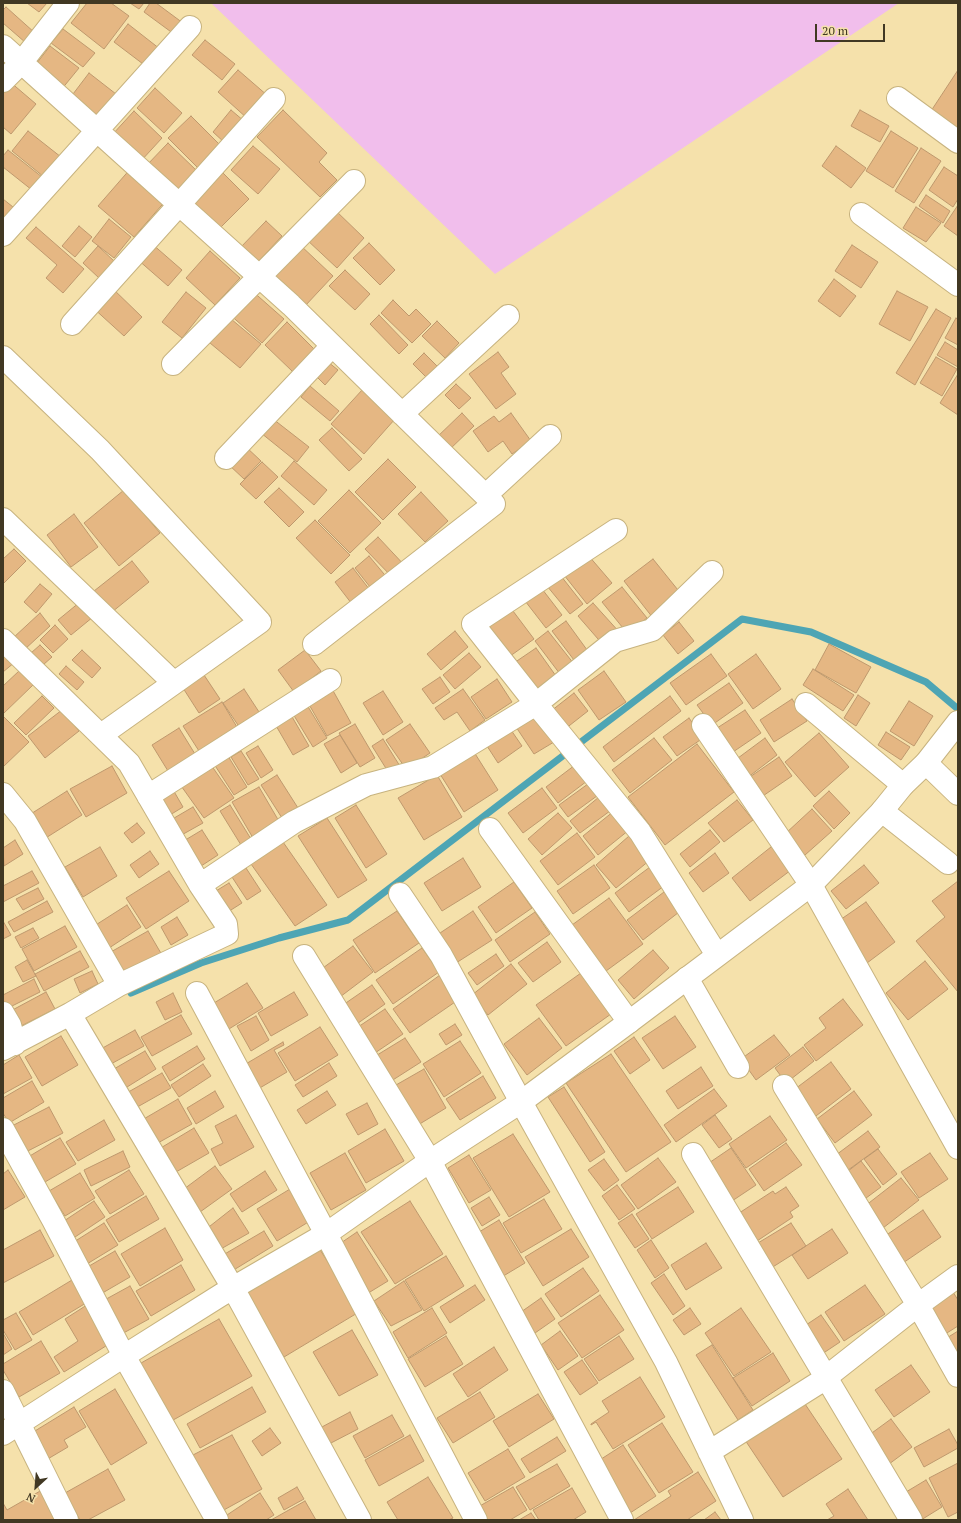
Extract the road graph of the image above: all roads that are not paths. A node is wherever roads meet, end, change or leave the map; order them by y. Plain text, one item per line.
1 (68, 3) edge
2 (190, 27) dead end
3 (3, 46) edge
4 (22, 63) junction
5 (3, 81) edge
6 (898, 98) dead end
7 (274, 99) dead end
8 (97, 131) junction
9 (958, 142) edge
10 (354, 181) dead end
11 (179, 205) junction
12 (861, 214) dead end
13 (3, 235) edge
14 (260, 277) junction
15 (958, 285) edge
16 (508, 316) dead end
17 (72, 324) dead end
18 (332, 346) junction
19 (3, 356) edge
20 (173, 364) dead end
21 (402, 414) junction
22 (550, 436) dead end
23 (226, 458) dead end
24 (486, 495) junction
25 (3, 520) edge
26 (616, 530) dead end
27 (712, 572) dead end
28 (3, 640) edge
29 (314, 644) dead end
30 (330, 680) dead end
31 (174, 683) junction
32 (536, 704) junction
33 (806, 704) dead end
34 (703, 725) dead end
35 (955, 725) edge
36 (101, 735) junction
37 (926, 763) junction
38 (903, 785) junction
39 (3, 794) edge
40 (958, 794) edge
41 (148, 796) junction
42 (882, 811) junction
43 (490, 829) dead end
44 (948, 863) dead end
45 (200, 885) junction
46 (811, 885) junction
47 (400, 894) dead end
48 (304, 956) dead end
49 (717, 956) junction
50 (687, 978) junction
51 (119, 985) junction
52 (197, 993) dead end
53 (3, 1013) edge
54 (70, 1014) junction
55 (629, 1022) junction
56 (9, 1046) edge
57 (738, 1067) dead end
58 (784, 1086) dead end
59 (521, 1102) junction
60 (3, 1129) edge
61 (958, 1148) edge
62 (693, 1154) dead end
63 (430, 1161) junction
64 (326, 1234) junction
65 (958, 1276) edge
66 (233, 1288) junction
67 (918, 1305) junction
68 (124, 1356) junction
69 (958, 1376) edge
70 (827, 1377) junction
71 (3, 1391) edge
72 (11, 1429) edge
73 (710, 1452) junction
74 (67, 1520) edge
75 (217, 1520) edge
76 (360, 1520) edge
77 (476, 1520) edge
78 (622, 1520) edge
79 (742, 1520) edge
80 (911, 1520) edge

1 - 4 street
2 - 8 street
3 - 4 street
4 - 5 street
4 - 8 street
6 - 9 street
7 - 11 street
8 - 11 street
8 - 13 street
10 - 14 street
11 - 14 street
11 - 17 street
12 - 15 street
14 - 18 street
14 - 20 street
16 - 21 street
18 - 21 street
18 - 23 street
19 - 31 street
21 - 24 street
22 - 24 street
24 - 29 street
25 - 31 street
26 - 32 street
27 - 32 street
28 - 36 street
30 - 41 street
31 - 36 street
32 - 45 street
32 - 49 street
33 - 38 street
34 - 46 street
35 - 37 street
36 - 41 street
37 - 38 street
37 - 40 street
38 - 42 street
39 - 51 street
41 - 45 street
42 - 44 street
42 - 46 street
43 - 55 street
45 - 51 street
46 - 49 street
46 - 61 street
47 - 59 street
48 - 63 street
49 - 50 street
50 - 55 street
50 - 57 street
51 - 54 street
52 - 64 street
53 - 56 street
54 - 56 street
54 - 66 street
55 - 59 street
58 - 67 street
59 - 63 street
59 - 73 street
60 - 68 street
62 - 70 street
63 - 64 street
63 - 78 street
64 - 66 street
64 - 77 street
65 - 67 street
66 - 68 street
66 - 76 street
67 - 69 street
67 - 70 street
68 - 72 street
68 - 75 street
70 - 73 street
70 - 80 street
71 - 72 street
72 - 74 street
73 - 79 street

